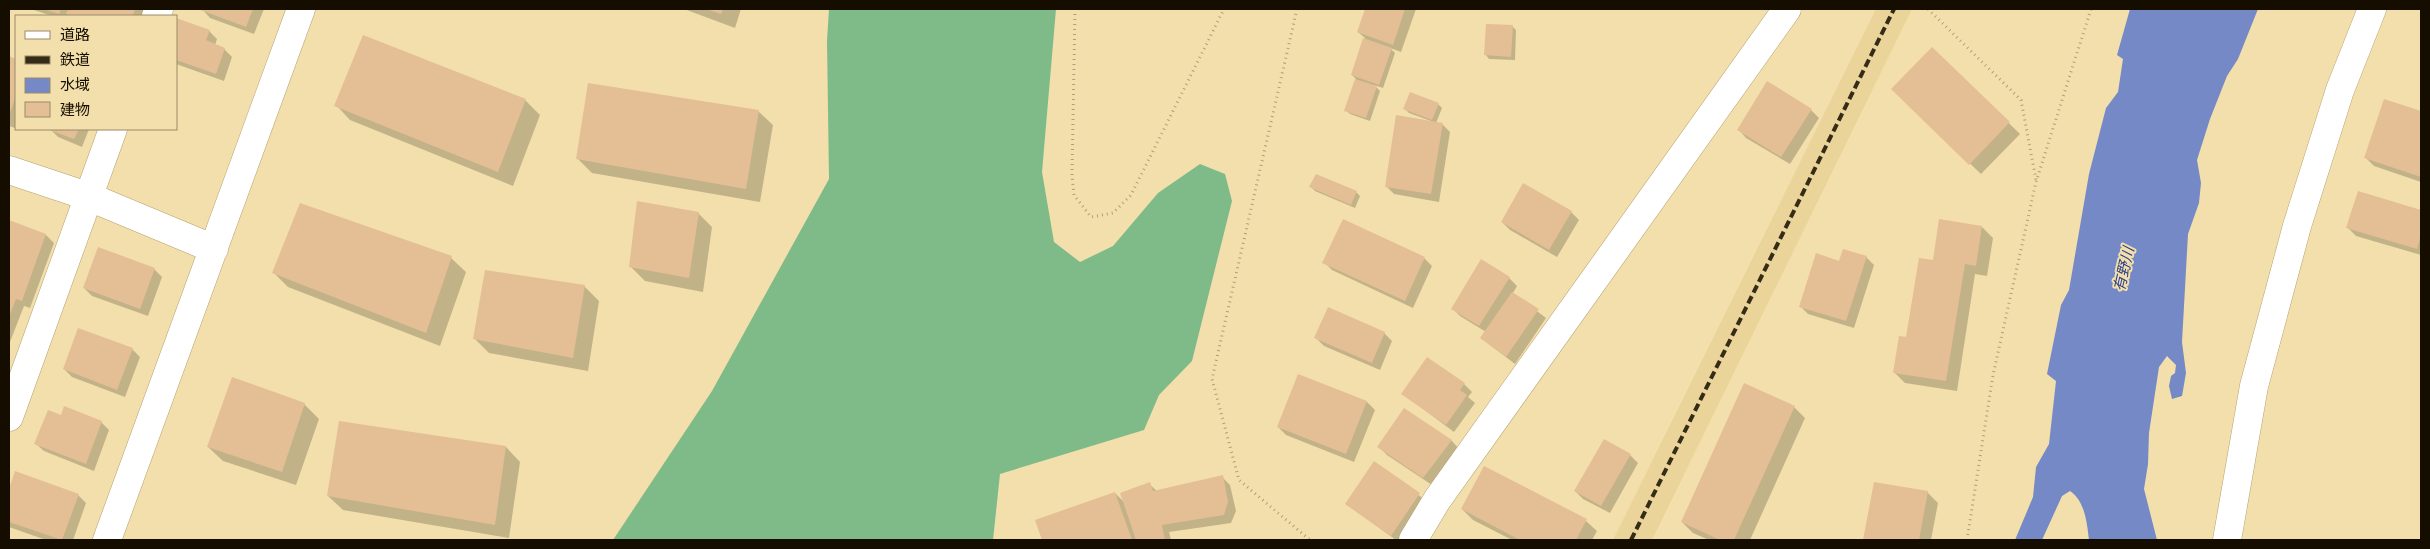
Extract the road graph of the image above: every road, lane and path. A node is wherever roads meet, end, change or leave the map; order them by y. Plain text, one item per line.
1 (301, 9) edge
2 (1075, 9) edge
3 (1224, 9) edge
4 (1297, 9) edge
5 (1787, 9) edge
6 (1928, 9) edge
7 (2091, 9) edge
8 (2372, 9) edge
9 (113, 130) edge
10 (9, 170) edge
11 (2036, 182) junction
12 (87, 196) junction
13 (214, 249) junction
14 (9, 417) edge
15 (107, 540) edge
16 (1310, 540) edge
17 (1415, 540) edge
18 (1967, 540) edge
19 (2227, 540) edge

1 - 13 street
2 - 3 path
4 - 16 path
5 - 17 street
6 - 11 path
7 - 11 path
8 - 19 street
9 - 12 street
10 - 12 street
11 - 18 path
12 - 13 street
12 - 14 street
13 - 15 street

